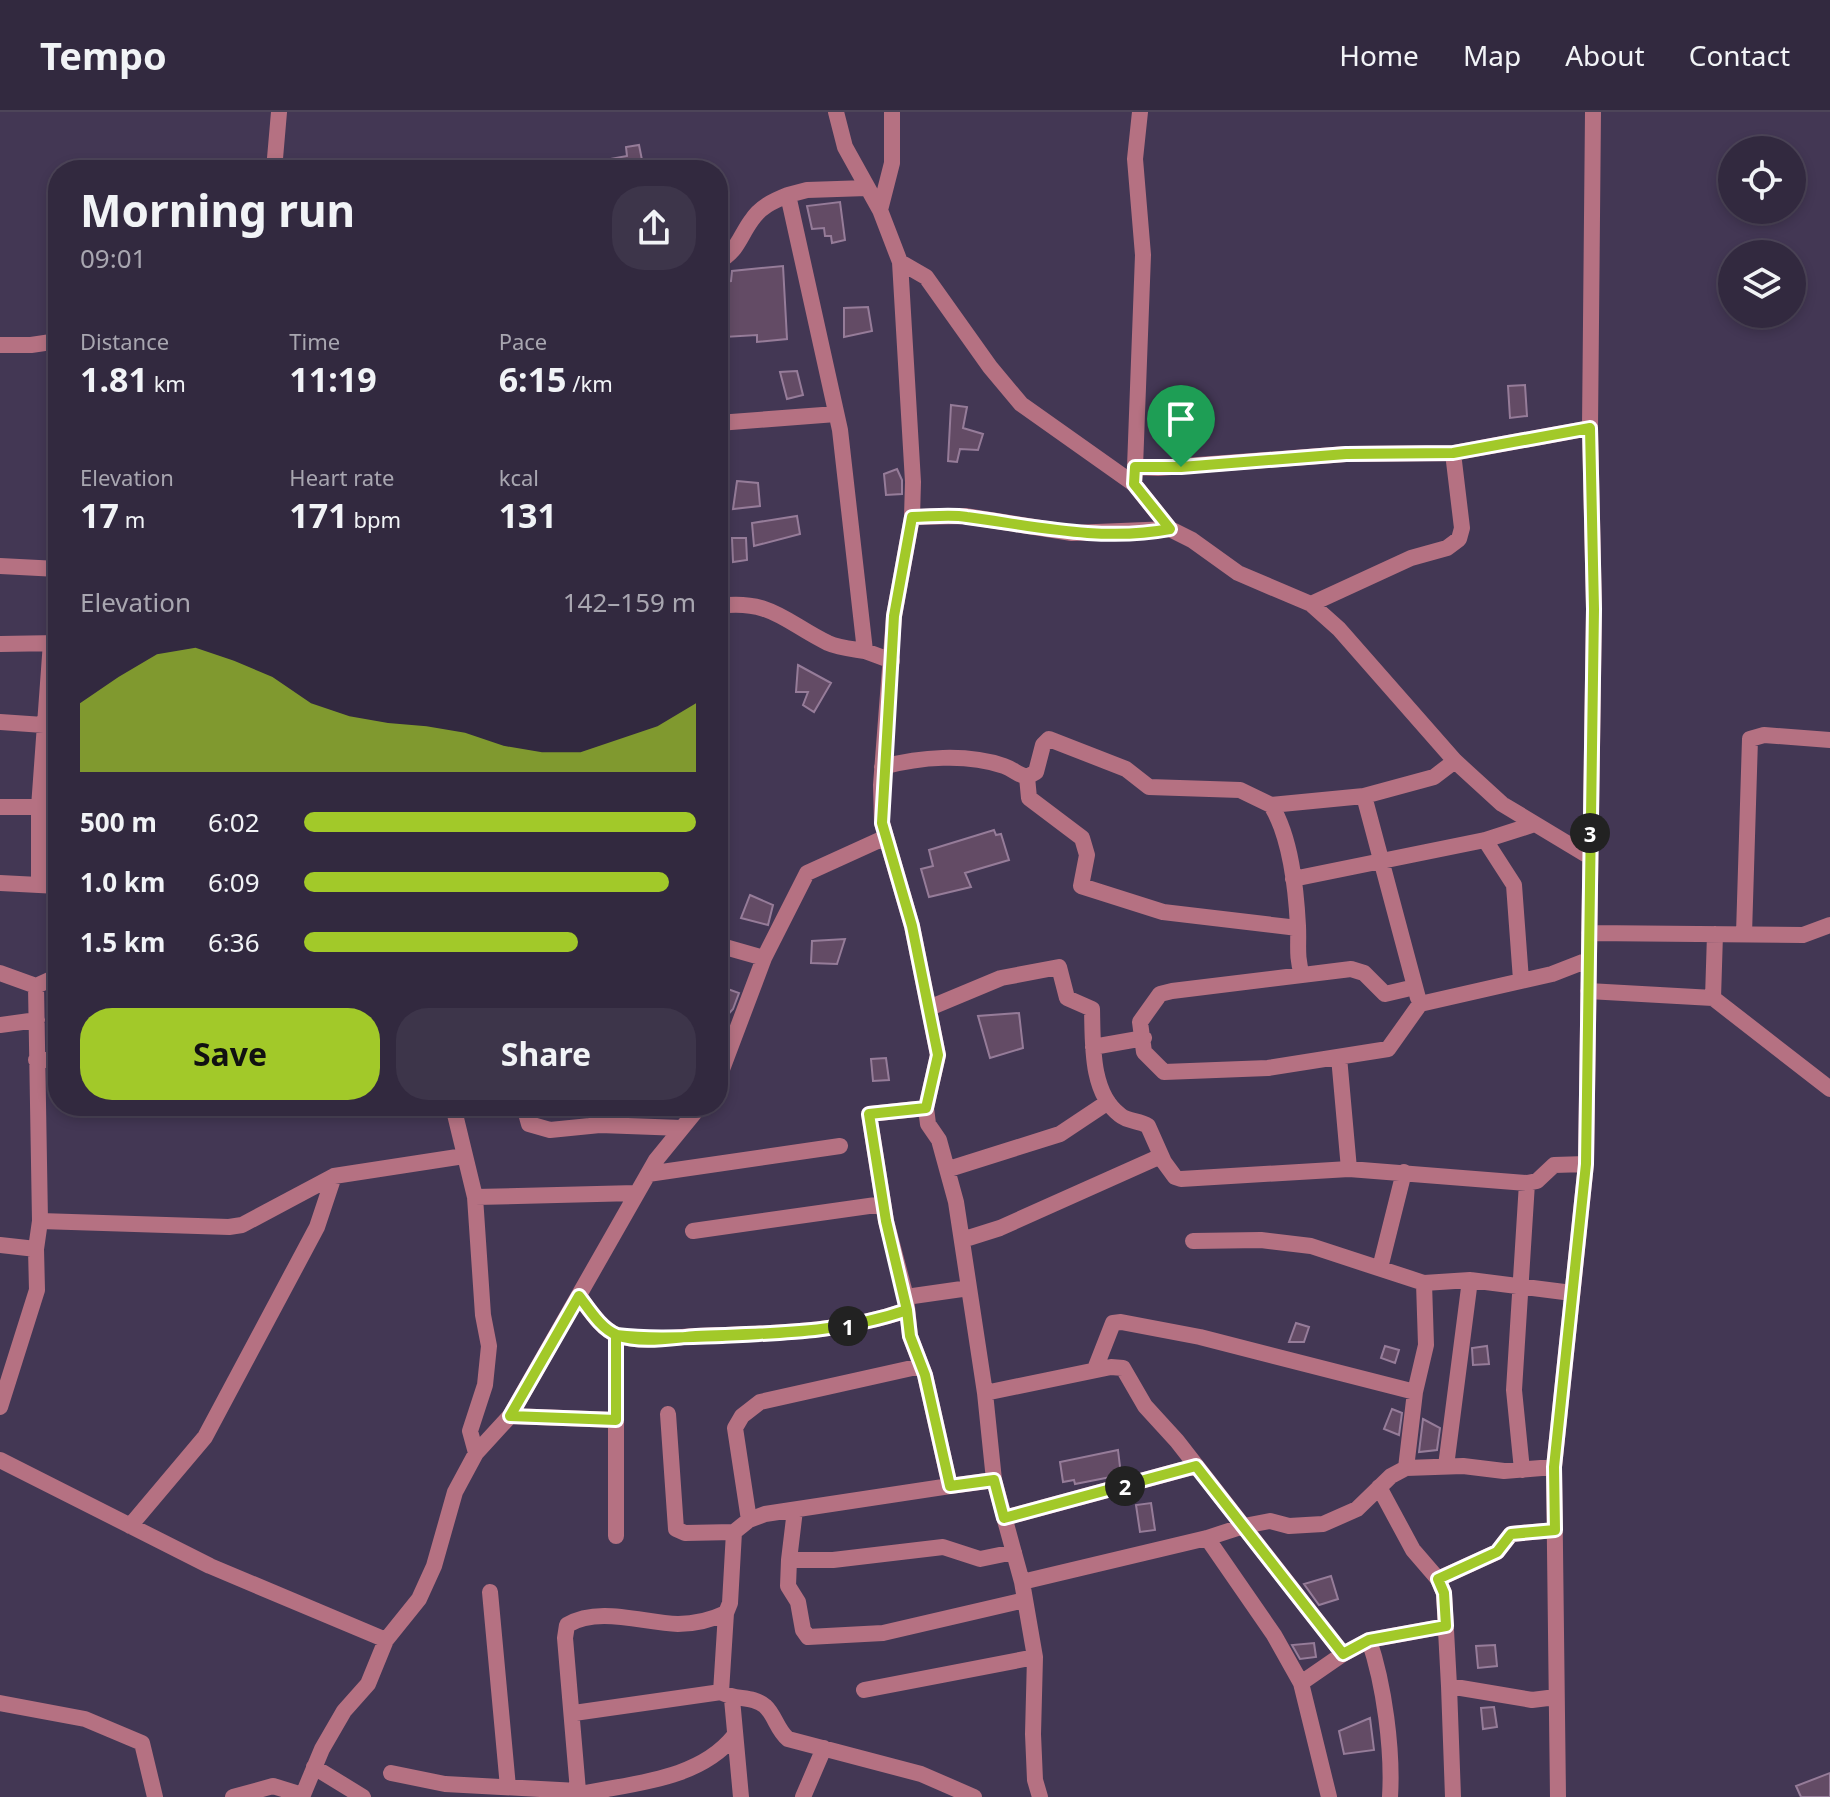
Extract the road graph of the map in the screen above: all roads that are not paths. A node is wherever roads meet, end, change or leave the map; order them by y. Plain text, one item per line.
1 (279, 112) edge
2 (836, 112) edge
3 (892, 112) edge
4 (1140, 112) edge
5 (1593, 112) edge
6 (275, 160) edge
7 (867, 188) junction
8 (788, 195) junction
9 (880, 210) junction
10 (728, 252) edge
11 (900, 262) junction
12 (48, 342) edge
13 (0, 345) edge
14 (836, 414) junction
15 (728, 422) edge
16 (1590, 428) junction
17 (1453, 453) junction
18 (1135, 475) junction
19 (912, 517) junction
20 (1170, 529) junction
21 (0, 566) edge
22 (48, 568) edge
23 (1311, 604) junction
24 (728, 606) edge
25 (48, 642) edge
26 (0, 644) edge
27 (865, 651) junction
28 (892, 661) junction
29 (0, 722) edge
30 (48, 726) edge
31 (1830, 740) edge
32 (48, 751) edge
33 (1455, 761) junction
34 (882, 767) junction
35 (1027, 777) junction
36 (1364, 796) junction
37 (1271, 805) junction
38 (0, 807) edge
39 (39, 807) junction
40 (48, 807) edge
41 (1532, 825) junction
42 (884, 838) junction
43 (1485, 840) junction
44 (1590, 857) junction
45 (1381, 859) junction
46 (1293, 879) junction
47 (0, 883) edge
48 (39, 885) junction
49 (48, 885) edge
50 (1830, 925) edge
51 (1298, 928) junction
52 (1589, 933) junction
53 (1715, 934) junction
54 (1744, 934) junction
55 (728, 948) edge
56 (764, 958) junction
57 (1588, 960) junction
58 (0, 973) edge
59 (1302, 975) junction
60 (1521, 980) junction
61 (48, 981) edge
62 (36, 986) junction
63 (1588, 991) junction
64 (1418, 996) junction
65 (1713, 998) junction
66 (929, 1008) junction
67 (37, 1020) junction
68 (0, 1025) edge
69 (1144, 1038) junction
70 (1093, 1047) junction
71 (728, 1053) edge
72 (1339, 1057) junction
73 (36, 1060) junction
74 (48, 1060) edge
75 (1830, 1089) edge
76 (1108, 1102) junction
77 (926, 1108) junction
78 (455, 1116) edge
79 (527, 1116) edge
80 (596, 1116) edge
81 (692, 1116) edge
82 (600, 1125) junction
83 (682, 1128) junction
84 (840, 1146) dead end
85 (464, 1156) junction
86 (1161, 1156) junction
87 (1586, 1164) junction
88 (949, 1169) junction
89 (1349, 1169) junction
90 (1404, 1172) junction
91 (648, 1174) junction
92 (334, 1176) junction
93 (1527, 1183) junction
94 (636, 1193) junction
95 (475, 1197) junction
96 (883, 1204) junction
97 (40, 1221) junction
98 (693, 1231) dead end
99 (962, 1240) junction
100 (1193, 1241) dead end
101 (0, 1245) edge
102 (36, 1249) junction
103 (1380, 1268) junction
104 (1470, 1280) junction
105 (1424, 1283) junction
106 (1522, 1286) junction
107 (969, 1288) junction
108 (1572, 1293) junction
109 (579, 1296) junction
110 (906, 1304) junction
111 (616, 1335) junction
112 (921, 1366) junction
113 (1095, 1369) junction
114 (1415, 1392) junction
115 (985, 1393) junction
116 (0, 1407) edge
117 (668, 1414) dead end
118 (510, 1416) junction
119 (616, 1420) junction
120 (476, 1453) junction
121 (0, 1460) edge
122 (1196, 1466) junction
123 (1446, 1466) junction
124 (1554, 1467) junction
125 (1406, 1468) junction
126 (1522, 1470) junction
127 (994, 1480) junction
128 (950, 1486) junction
129 (1379, 1487) junction
130 (795, 1510) junction
131 (1004, 1518) junction
132 (749, 1520) junction
133 (130, 1526) junction
134 (1244, 1526) junction
135 (1555, 1530) junction
136 (734, 1532) junction
137 (616, 1536) dead end
138 (1207, 1538) junction
139 (1014, 1552) junction
140 (789, 1560) junction
141 (1438, 1579) junction
142 (1022, 1582) junction
143 (490, 1592) dead end
144 (1025, 1600) junction
145 (726, 1613) junction
146 (1446, 1626) junction
147 (386, 1640) junction
148 (1369, 1640) junction
149 (1343, 1654) junction
150 (1035, 1657) junction
151 (1301, 1683) junction
152 (1449, 1686) junction
153 (864, 1690) dead end
154 (726, 1695) junction
155 (1556, 1697) junction
156 (0, 1703) edge
157 (574, 1713) junction
158 (734, 1736) junction
159 (824, 1748) junction
160 (314, 1767) junction
161 (391, 1773) dead end
162 (508, 1787) junction
163 (578, 1791) junction
164 (302, 1796) edge
165 (155, 1797) edge
166 (233, 1797) edge
167 (363, 1797) edge
168 (741, 1797) edge
169 (803, 1797) edge
170 (974, 1797) edge
171 (1040, 1797) edge
172 (1329, 1797) edge
173 (1390, 1797) edge
174 (1453, 1797) edge
175 (1558, 1797) edge

1 - 6 street
2 - 7 street
3 - 9 street
4 - 18 street
5 - 16 street
7 - 8 street
7 - 9 street
8 - 10 street
8 - 14 street
9 - 11 street
11 - 18 street
11 - 19 street
12 - 13 street
14 - 15 street
14 - 27 street
16 - 17 street
16 - 44 street
17 - 18 street
17 - 23 street
18 - 20 street
19 - 20 street
19 - 28 street
20 - 23 street
21 - 22 street
23 - 33 street
24 - 27 street
25 - 26 street
27 - 28 street
28 - 34 street
29 - 30 street
31 - 54 street
32 - 39 street
33 - 36 street
33 - 41 street
34 - 35 street
34 - 42 street
35 - 37 street
35 - 51 street
36 - 37 street
36 - 45 street
37 - 46 street
38 - 39 street
39 - 40 street
39 - 48 street
41 - 43 street
41 - 44 street
42 - 56 street
42 - 66 street
43 - 45 street
43 - 60 street
44 - 52 street
45 - 46 street
45 - 64 street
46 - 51 street
47 - 48 street
48 - 49 street
50 - 54 street
51 - 59 street
52 - 53 street
52 - 57 street
53 - 54 street
53 - 65 street
55 - 56 street
56 - 71 street
57 - 60 street
57 - 63 street
58 - 62 street
59 - 64 street
59 - 69 street
60 - 64 street
61 - 62 street
62 - 67 street
63 - 65 street
63 - 87 street
64 - 72 street
65 - 75 street
66 - 70 street
66 - 77 street
67 - 68 street
67 - 73 street
69 - 70 street
69 - 72 street
70 - 76 street
72 - 89 street
73 - 74 street
73 - 97 street
76 - 86 street
76 - 88 street
77 - 88 street
77 - 96 street
78 - 85 street
79 - 82 street
80 - 82 street
81 - 83 street
82 - 83 street
83 - 91 street
84 - 91 street
85 - 92 street
85 - 95 street
86 - 89 street
86 - 99 street
87 - 93 street
87 - 108 street
88 - 99 street
89 - 90 street
90 - 93 street
90 - 103 street
91 - 94 street
92 - 97 street
92 - 133 street
93 - 106 street
94 - 95 street
94 - 109 street
95 - 120 street
96 - 98 street
96 - 110 street
97 - 102 street
99 - 107 street
100 - 103 street
101 - 102 street
102 - 116 street
103 - 105 street
104 - 105 street
104 - 106 street
104 - 123 street
105 - 114 street
106 - 108 street
106 - 126 street
107 - 110 street
107 - 115 street
108 - 124 street
109 - 111 street
109 - 118 street
110 - 111 street
110 - 112 street
111 - 119 street
112 - 128 street
112 - 132 street
113 - 114 street
113 - 115 street
113 - 122 street
114 - 125 street
115 - 127 street
117 - 136 street
118 - 119 street
118 - 120 street
119 - 137 street
120 - 147 street
121 - 133 street
122 - 131 street
122 - 134 street
123 - 125 street
123 - 126 street
124 - 126 street
124 - 135 street
125 - 129 street
127 - 128 street
127 - 131 street
128 - 130 street
129 - 134 street
129 - 141 street
130 - 132 street
130 - 140 street
131 - 139 street
132 - 136 street
133 - 147 street
134 - 138 street
134 - 149 street
135 - 141 street
135 - 155 street
136 - 145 street
138 - 142 street
138 - 151 street
139 - 140 street
139 - 142 street
140 - 144 street
141 - 146 street
142 - 144 street
143 - 162 street
144 - 150 street
145 - 154 street
145 - 157 street
146 - 148 street
146 - 152 street
147 - 160 street
148 - 149 street
148 - 173 street
149 - 151 street
150 - 153 street
150 - 171 street
151 - 172 street
152 - 155 street
152 - 174 street
154 - 157 street
154 - 158 street
154 - 159 street
155 - 175 street
156 - 165 street
157 - 163 street
158 - 163 street
158 - 168 street
159 - 169 street
159 - 170 street
160 - 164 street
160 - 167 street
161 - 162 street
162 - 163 street
164 - 166 street

